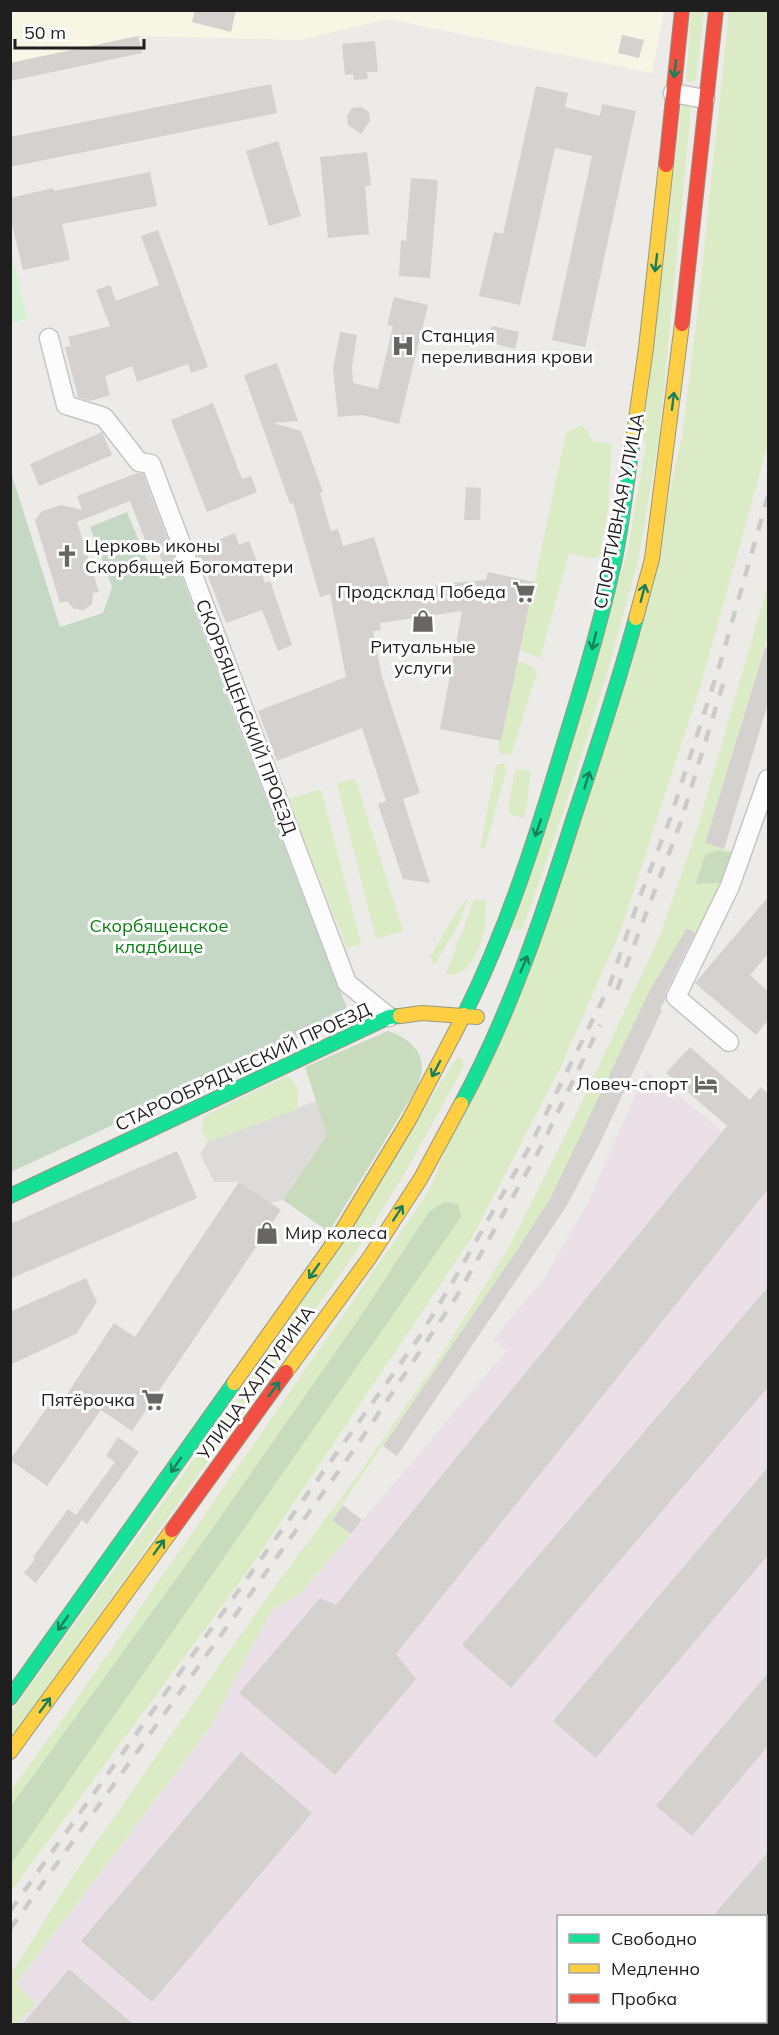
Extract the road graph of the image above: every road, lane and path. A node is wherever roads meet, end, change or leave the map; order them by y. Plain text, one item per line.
1 (682, 10) edge
2 (716, 10) edge
3 (673, 93) junction
4 (705, 99) junction
5 (49, 338) dead end
6 (768, 779) edge
7 (390, 1017) junction
8 (463, 1017) junction
9 (501, 1018) junction
10 (729, 1042) dead end
11 (10, 1196) edge
12 (10, 1698) edge
13 (10, 1752) edge

1 -> 3 main road, СПОРТИВНАЯ УЛИЦА
2 - 4 main road, СПОРТИВНАЯ УЛИЦА
3 - 4 street
3 -> 8 main road, СПОРТИВНАЯ УЛИЦА
9 -> 4 main road, СПОРТИВНАЯ УЛИЦА
5 - 7 street, СКОРБЯЩЕНСКИЙ ПРОЕЗД
6 - 10 street
7 - 8 main road, СТАРООБРЯДЧЕСКИЙ ПРОЕЗД
7 - 11 main road, СТАРООБРЯДЧЕСКИЙ ПРОЕЗД
8 - 9 main road, СТАРООБРЯДЧЕСКИЙ ПРОЕЗД
8 -> 12 main road, УЛИЦА ХАЛТУРИНА
13 -> 9 main road, УЛИЦА ХАЛТУРИНА

